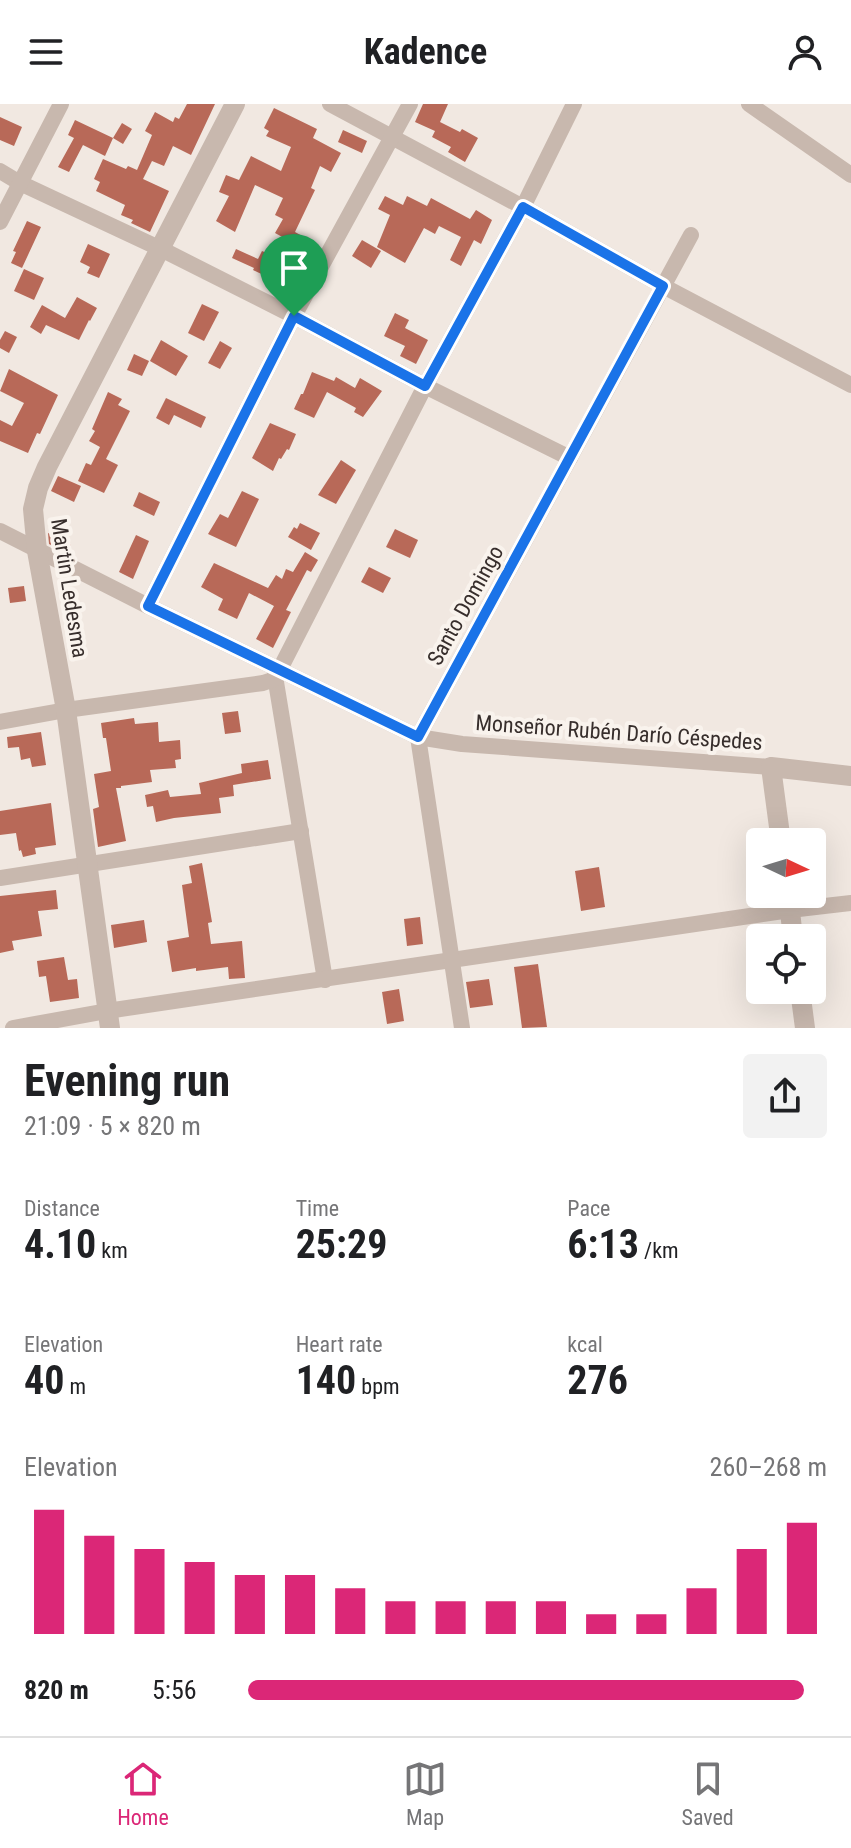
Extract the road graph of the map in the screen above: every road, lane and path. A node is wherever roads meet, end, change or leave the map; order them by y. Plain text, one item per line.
1 (61, 104) edge
2 (235, 104) edge
3 (330, 104) edge
4 (410, 104) edge
5 (574, 104) edge
6 (749, 104) edge
7 (392, 137) junction
8 (0, 171) edge
9 (851, 175) edge
10 (20, 183) junction
11 (523, 207) junction
12 (0, 222) edge
13 (691, 235) dead end
14 (161, 249) junction
15 (663, 286) junction
16 (294, 316) junction
17 (851, 385) edge
18 (425, 386) junction
19 (570, 458) junction
20 (0, 531) edge
21 (37, 551) junction
22 (148, 606) junction
23 (277, 674) junction
24 (66, 710) junction
25 (0, 722) edge
26 (418, 737) junction
27 (771, 767) junction
28 (851, 776) edge
29 (779, 828) edge
30 (301, 831) junction
31 (89, 865) junction
32 (0, 878) edge
33 (826, 903) edge
34 (851, 903) edge
35 (755, 908) edge
36 (451, 961) junction
37 (325, 980) junction
38 (802, 1004) edge
39 (108, 1020) edge
40 (13, 1028) edge
41 (462, 1028) edge
42 (805, 1028) edge

1 - 10 street
2 - 14 street, Martin Ledesma
3 - 7 street
4 - 7 street
5 - 11 street
6 - 9 street
7 - 11 street
7 - 16 street
8 - 10 street
10 - 12 street
10 - 14 street
11 - 15 street
11 - 18 street
13 - 15 street, Santo Domingo
14 - 16 street
14 - 21 street, Martin Ledesma
15 - 17 street
15 - 19 street, Santo Domingo
16 - 18 street
16 - 22 street
18 - 19 street
18 - 23 street
19 - 26 street, Santo Domingo
20 - 21 street, Monseñor Rubén Darío Céspedes
21 - 22 street, Monseñor Rubén Darío Céspedes
21 - 24 street, Martin Ledesma
22 - 23 street, Monseñor Rubén Darío Céspedes
23 - 24 street
23 - 26 street, Monseñor Rubén Darío Céspedes
23 - 30 street
24 - 25 street
24 - 31 street, Martin Ledesma
26 - 27 street, Monseñor Rubén Darío Céspedes
26 - 36 street
27 - 28 street, Monseñor Rubén Darío Céspedes
27 - 29 street
30 - 31 street
30 - 37 street
31 - 32 street
31 - 39 street, Martin Ledesma
33 - 34 street
35 - 36 street
36 - 37 street
36 - 41 street
37 - 39 street
38 - 42 street
39 - 40 street

